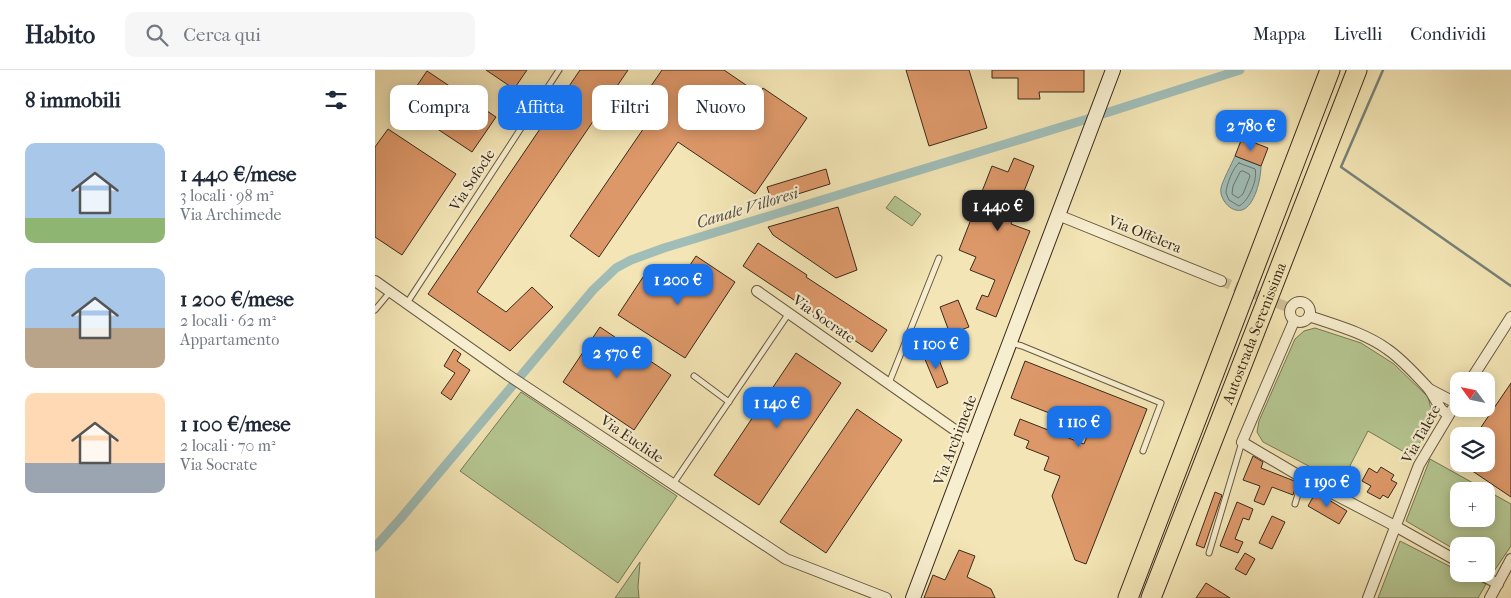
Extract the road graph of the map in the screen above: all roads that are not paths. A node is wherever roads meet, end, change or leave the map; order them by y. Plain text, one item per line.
1 (559, 70) edge
2 (1113, 70) edge
3 (1331, 70) edge
4 (1357, 70) edge
5 (1058, 215) junction
6 (939, 258) dead end
7 (1221, 281) tunnel mouth
8 (375, 282) edge
9 (757, 291) dead end
10 (391, 292) junction
11 (407, 303) junction
12 (375, 310) edge
13 (789, 313) junction
14 (1309, 316) junction
15 (1511, 317) edge
16 (1294, 321) junction
17 (1010, 343) junction
18 (1476, 372) edge
19 (694, 376) dead end
20 (889, 383) junction
21 (1429, 389) junction
22 (1450, 398) edge
23 (729, 402) junction
24 (1449, 415) joint
25 (972, 442) junction
26 (1242, 442) junction
27 (1143, 451) dead end
28 (1303, 478) junction
29 (673, 484) junction
30 (1295, 504) dead end
31 (1395, 526) junction
32 (1209, 553) dead end
33 (1450, 557) edge
34 (1511, 559) edge
35 (1494, 582) edge
36 (1498, 584) junction
37 (886, 598) edge
38 (913, 598) edge
39 (1128, 598) edge
40 (1151, 598) edge
41 (1368, 598) edge
42 (1490, 598) edge

1 - 11 lane, Via Sofocle
2 - 5 street, Via Archimede
3 - 39 highway, Autostrada Serenissima
4 - 40 highway, Autostrada Serenissima
5 - 7 street, Via Offelera
5 - 17 street, Via Archimede
6 - 20 lane
8 - 10 street, Via Euclide
9 - 13 street, Via Socrate
10 - 11 street, Via Euclide
10 - 12 lane
11 - 29 street, Via Euclide
13 - 20 street, Via Socrate
13 - 23 lane
14 - 16 street
14 - 16 street
14 - 21 street
15 - 18 street
16 - 26 street
17 - 25 street, Via Archimede
17 - 27 lane
19 - 23 lane
20 - 25 street, Via Socrate
21 - 22 street
21 - 24 street
23 - 29 lane
24 - 31 street, Via Talete
25 - 38 street, Via Archimede
26 - 28 street
26 - 32 lane
28 - 30 lane
28 - 31 street
29 - 37 street, Via Euclide
31 - 33 street
31 - 41 street, Via Talete
34 - 36 street
35 - 36 street
36 - 42 street

